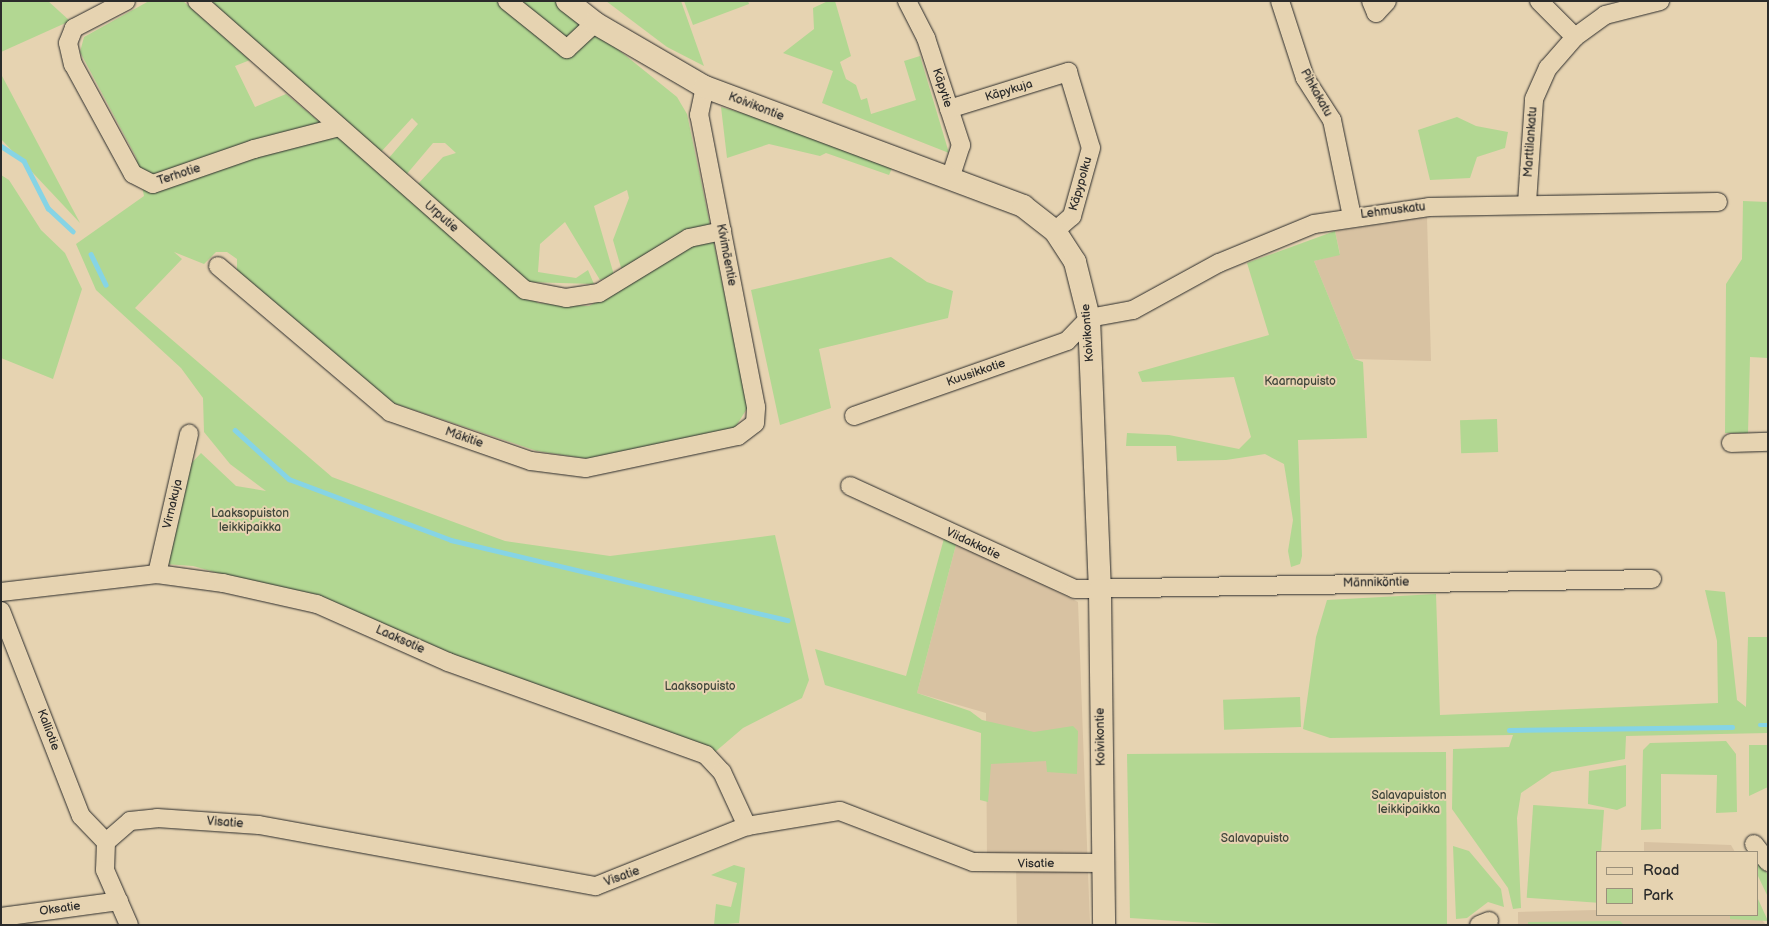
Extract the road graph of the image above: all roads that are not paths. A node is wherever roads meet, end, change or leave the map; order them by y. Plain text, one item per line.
1 (126, 1) edge
2 (197, 1) edge
3 (507, 1) edge
4 (567, 1) edge
5 (907, 1) edge
6 (1280, 1) edge
7 (1371, 1) edge
8 (1387, 1) edge
9 (1539, 1) edge
10 (1660, 1) edge
11 (595, 23) junction
12 (1575, 37) junction
13 (1068, 72) joint
14 (705, 87) junction
15 (949, 109) junction
16 (339, 127) junction
17 (950, 178) junction
18 (1718, 202) dead end
19 (1527, 203) junction
20 (1352, 217) junction
21 (722, 231) junction
22 (1055, 231) junction
23 (218, 266) dead end
24 (1090, 318) junction
25 (854, 416) dead end
26 (755, 423) joint
27 (189, 434) dead end
28 (1768, 442) edge
29 (1731, 443) dead end
30 (850, 486) dead end
31 (158, 574) junction
32 (1652, 579) dead end
33 (1100, 590) junction
34 (1, 592) edge
35 (1, 611) edge
36 (747, 826) junction
37 (106, 842) junction
38 (1754, 844) dead end
39 (1768, 862) edge
40 (1103, 863) junction
41 (119, 901) junction
42 (1, 917) edge
43 (129, 925) edge
44 (1104, 925) edge

1 - 16 street, Terhotie
2 - 16 street, Urputie
3 - 11 street
4 - 11 main road, Koivikontie
5 - 15 street, Käpytie
6 - 20 street, Pihkakatu
7 - 8 street
9 - 12 street
10 - 12 street, Marttilankatu
11 - 14 main road, Koivikontie
12 - 19 street, Marttilankatu
13 - 15 street, Käpykuja
13 - 22 street, Käpypolku
14 - 17 main road, Koivikontie
14 - 21 street, Kivimäentie
15 - 17 street, Käpytie
16 - 21 street, Urputie
17 - 22 main road, Koivikontie
18 - 19 street, Lehmuskatu
19 - 20 street, Lehmuskatu
20 - 24 street, Lehmuskatu
21 - 26 street, Kivimäentie
22 - 24 main road, Koivikontie
23 - 26 street, Mäkitie
24 - 25 street, Kuusikkotie
24 - 33 main road, Koivikontie
27 - 31 street, Virnakuja
28 - 29 street
30 - 33 street, Viidakkotie
31 - 34 street, Laaksotie
31 - 36 street, Laaksotie
32 - 33 street, Männiköntie
33 - 40 main road, Koivikontie
35 - 37 street, Kalliotie
36 - 37 street, Visatie
36 - 40 street, Visatie
37 - 41 street
38 - 39 street
40 - 44 main road, Koivikontie
41 - 42 street, Oksatie
41 - 43 street

